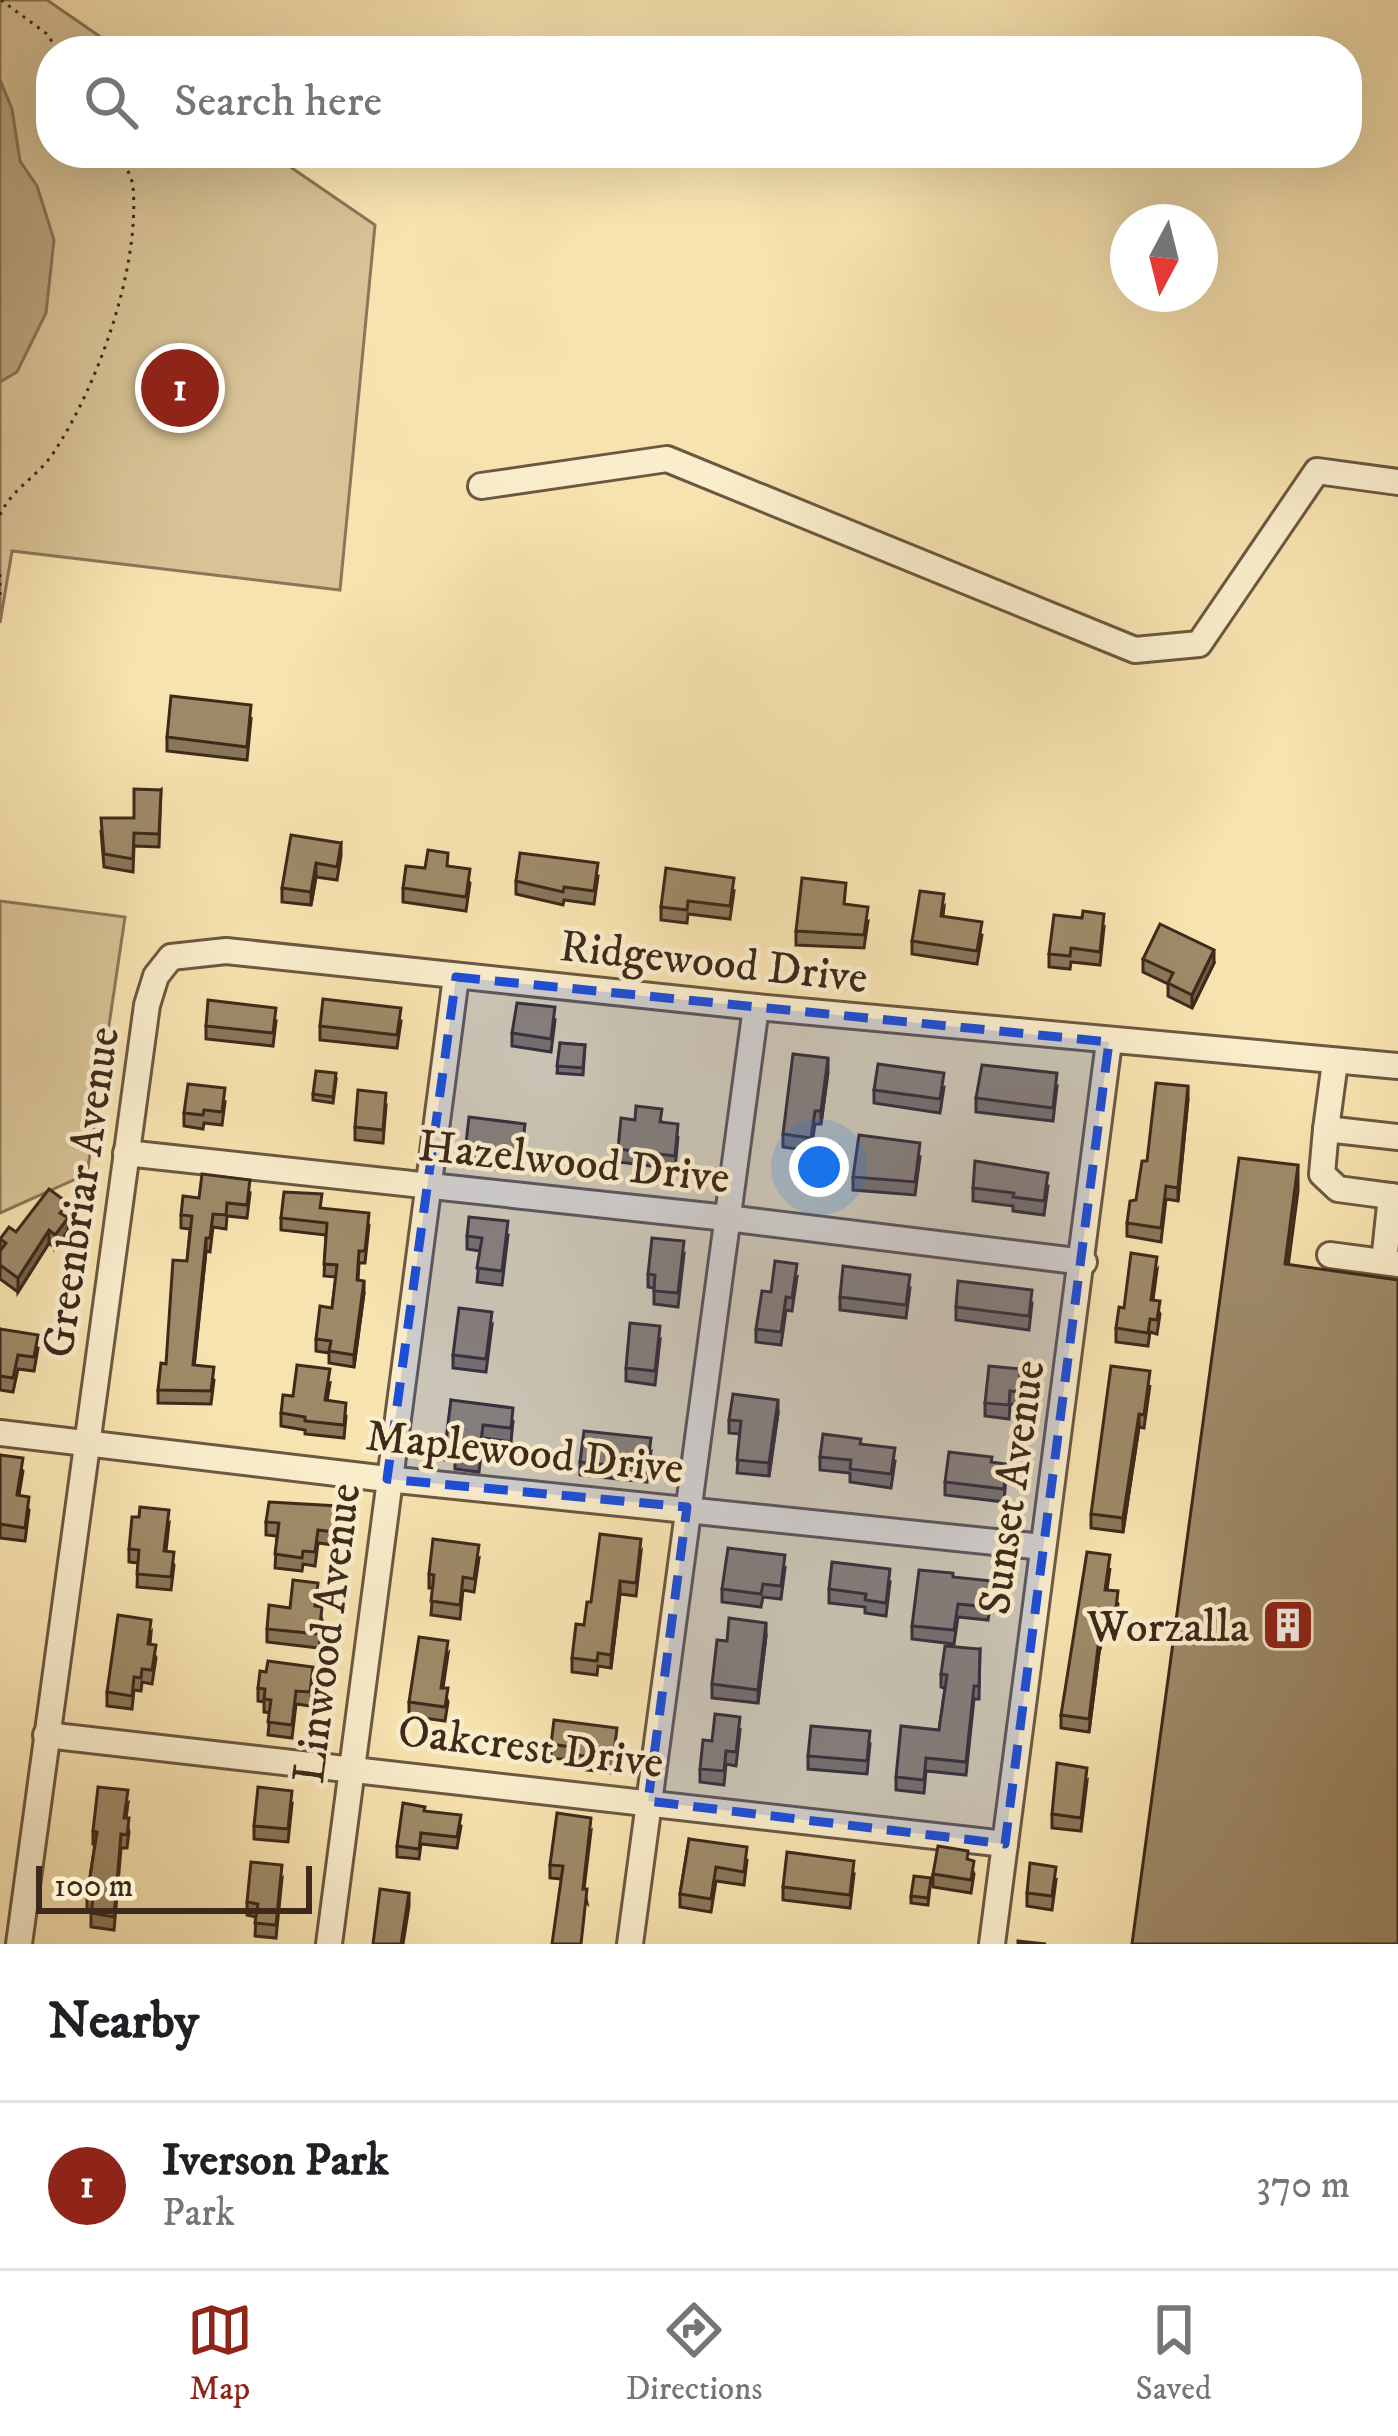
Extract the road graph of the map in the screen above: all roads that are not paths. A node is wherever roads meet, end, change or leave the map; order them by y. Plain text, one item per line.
1 (1398, 482) edge
2 (481, 485) dead end
3 (171, 957) joint
4 (456, 977) junction
5 (756, 1007) junction
6 (1109, 1042) junction
7 (1335, 1062) junction
8 (1398, 1066) edge
9 (1326, 1129) junction
10 (1398, 1137) edge
11 (126, 1153) junction
12 (427, 1187) junction
13 (1395, 1197) edge
14 (728, 1218) junction
15 (1330, 1256) dead end
16 (1084, 1262) junction
17 (1391, 1263) edge
18 (0, 1433) edge
19 (88, 1445) junction
20 (387, 1479) junction
21 (687, 1507) junction
22 (1043, 1547) junction
23 (46, 1735) junction
24 (350, 1767) junction
25 (648, 1801) junction
26 (1005, 1844) junction
27 (20, 1944) edge
28 (328, 1944) edge
29 (630, 1944) edge
30 (992, 1944) edge

1 - 2 street
3 - 4 street, Ridgewood Drive
3 - 11 street, Greenbriar Avenue
4 - 5 street, Ridgewood Drive
4 - 12 street, Linwood Avenue
5 - 6 street, Ridgewood Drive
5 - 14 street
6 - 7 street, Ridgewood Drive
6 - 16 street, Sunset Avenue
7 - 8 street, Ridgewood Drive
7 - 9 street
9 - 10 street
9 - 13 street
11 - 12 street, Hazelwood Drive
11 - 19 street, Greenbriar Avenue
12 - 14 street, Hazelwood Drive
12 - 20 street, Linwood Avenue
13 - 17 street
14 - 16 street, Hazelwood Drive
14 - 21 street
15 - 17 street
16 - 22 street, Sunset Avenue
18 - 19 street, Maplewood Drive
19 - 20 street, Maplewood Drive
19 - 23 street, Greenbriar Avenue
20 - 21 street, Maplewood Drive
20 - 24 street, Linwood Avenue
21 - 22 street, Maplewood Drive
21 - 25 street
22 - 26 street, Sunset Avenue
23 - 24 street, Oakcrest Drive
23 - 27 street, Greenbriar Avenue
24 - 25 street, Oakcrest Drive
24 - 28 street, Linwood Avenue
25 - 26 street, Oakcrest Drive
25 - 29 street
26 - 30 street, Sunset Avenue

